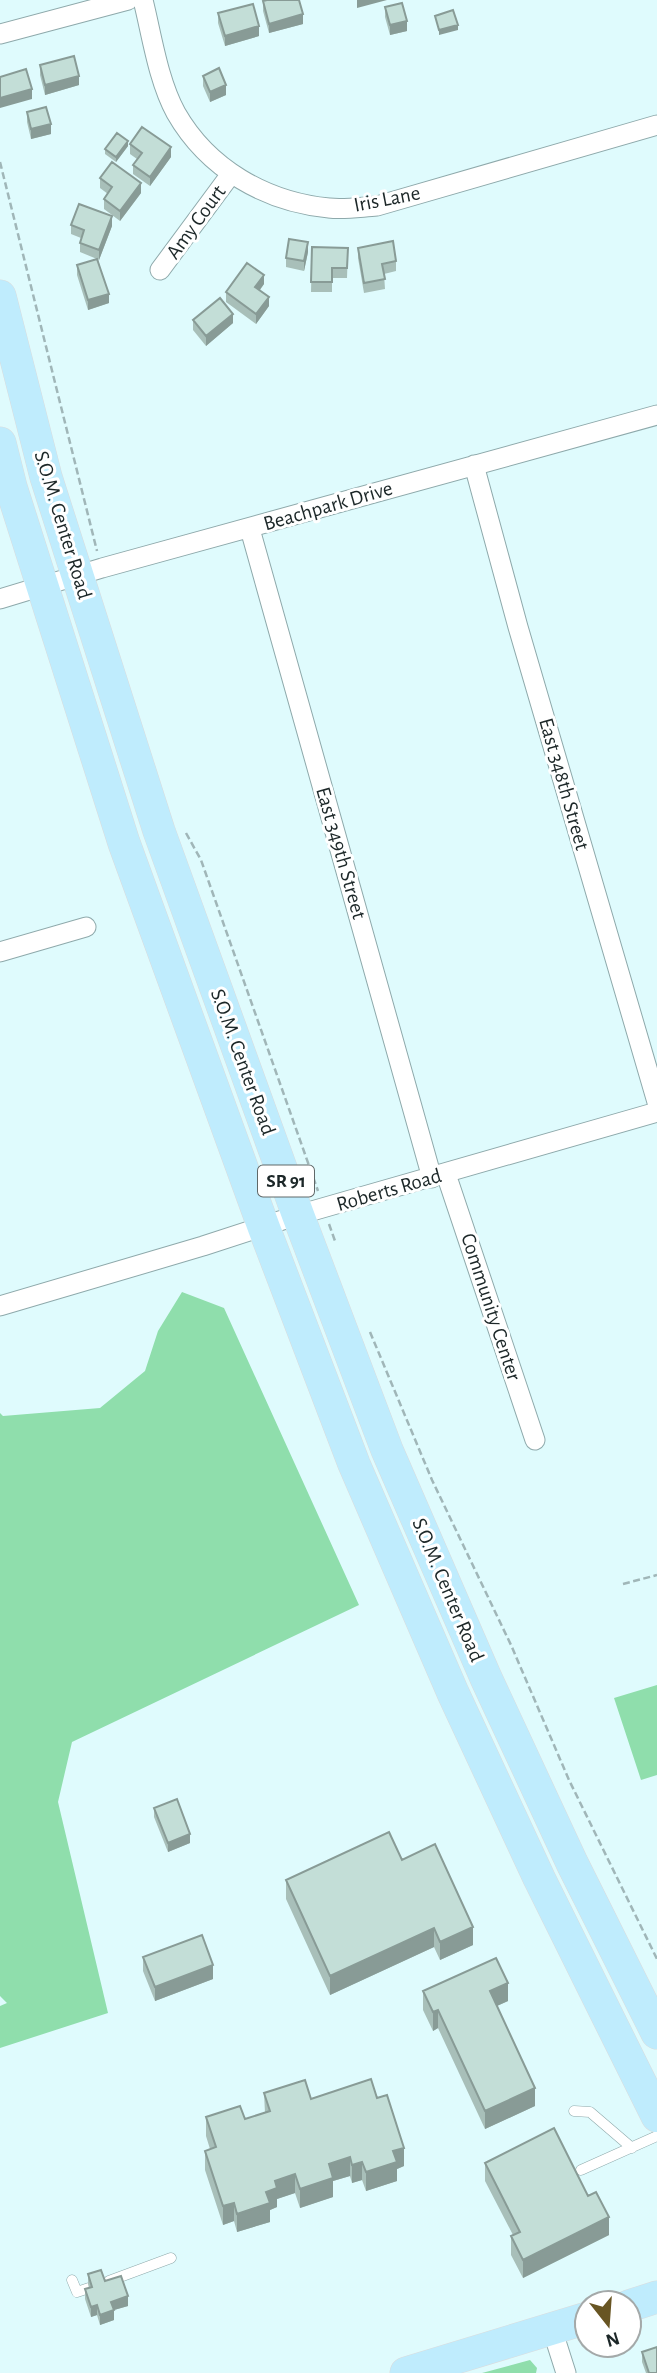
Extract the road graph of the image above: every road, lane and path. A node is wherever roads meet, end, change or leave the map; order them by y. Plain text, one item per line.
1 (128, 0) edge
2 (142, 0) edge
3 (0, 34) edge
4 (657, 125) edge
5 (0, 162) edge
6 (231, 174) junction
7 (160, 270) dead end
8 (0, 296) edge
9 (657, 415) edge
10 (0, 443) edge
11 (474, 465) junction
12 (250, 529) junction
13 (88, 565) junction
14 (43, 586) junction
15 (0, 599) edge
16 (184, 830) dead end
17 (86, 927) dead end
18 (0, 952) edge
19 (657, 1102) edge
20 (657, 1112) edge
21 (439, 1176) junction
22 (318, 1191) dead end
23 (298, 1215) junction
24 (264, 1228) junction
25 (332, 1230) dead end
26 (339, 1251) dead end
27 (0, 1306) edge
28 (370, 1332) dead end
29 (535, 1440) dead end
30 (657, 1575) edge
31 (623, 1584) dead end
32 (657, 1959) edge
33 (657, 2033) edge
34 (574, 2111) dead end
35 (657, 2116) edge
36 (657, 2136) edge
37 (632, 2148) junction
38 (581, 2170) dead end
39 (171, 2258) dead end
40 (72, 2280) dead end
41 (102, 2283) edge
42 (89, 2288) edge
43 (573, 2322) edge
44 (552, 2329) junction
45 (406, 2373) edge
46 (566, 2373) edge

1 - 3 street
2 - 6 street, Iris Lane
4 - 6 street, Iris Lane
5 - 13 path
6 - 7 street, Amy Court
8 - 13 main road, S.O.M. Center Road / SR 91
9 - 11 street, Beachpark Drive
10 - 14 main road, S.O.M. Center Road / SR 91
11 - 12 street, Beachpark Drive
11 - 19 street, East 348th Street
12 - 13 street, Beachpark Drive
12 - 21 street, East 349th Street
13 - 14 street, Beachpark Drive
13 - 23 main road, S.O.M. Center Road / SR 91
14 - 15 street, Beachpark Drive
14 - 24 main road, S.O.M. Center Road / SR 91
16 - 22 path
17 - 18 street
20 - 21 street, Roberts Road
21 - 23 street, Roberts Road
21 - 29 street, Community Center
23 - 24 street, Roberts Road
23 - 33 main road, S.O.M. Center Road / SR 91
24 - 27 street, Roberts Road
24 - 35 main road, S.O.M. Center Road / SR 91
25 - 26 path
28 - 32 path
30 - 31 path
34 - 37 lane
36 - 37 lane
37 - 38 lane
39 - 41 lane
40 - 42 lane
43 - 44 main road
44 - 45 main road
44 - 46 street

